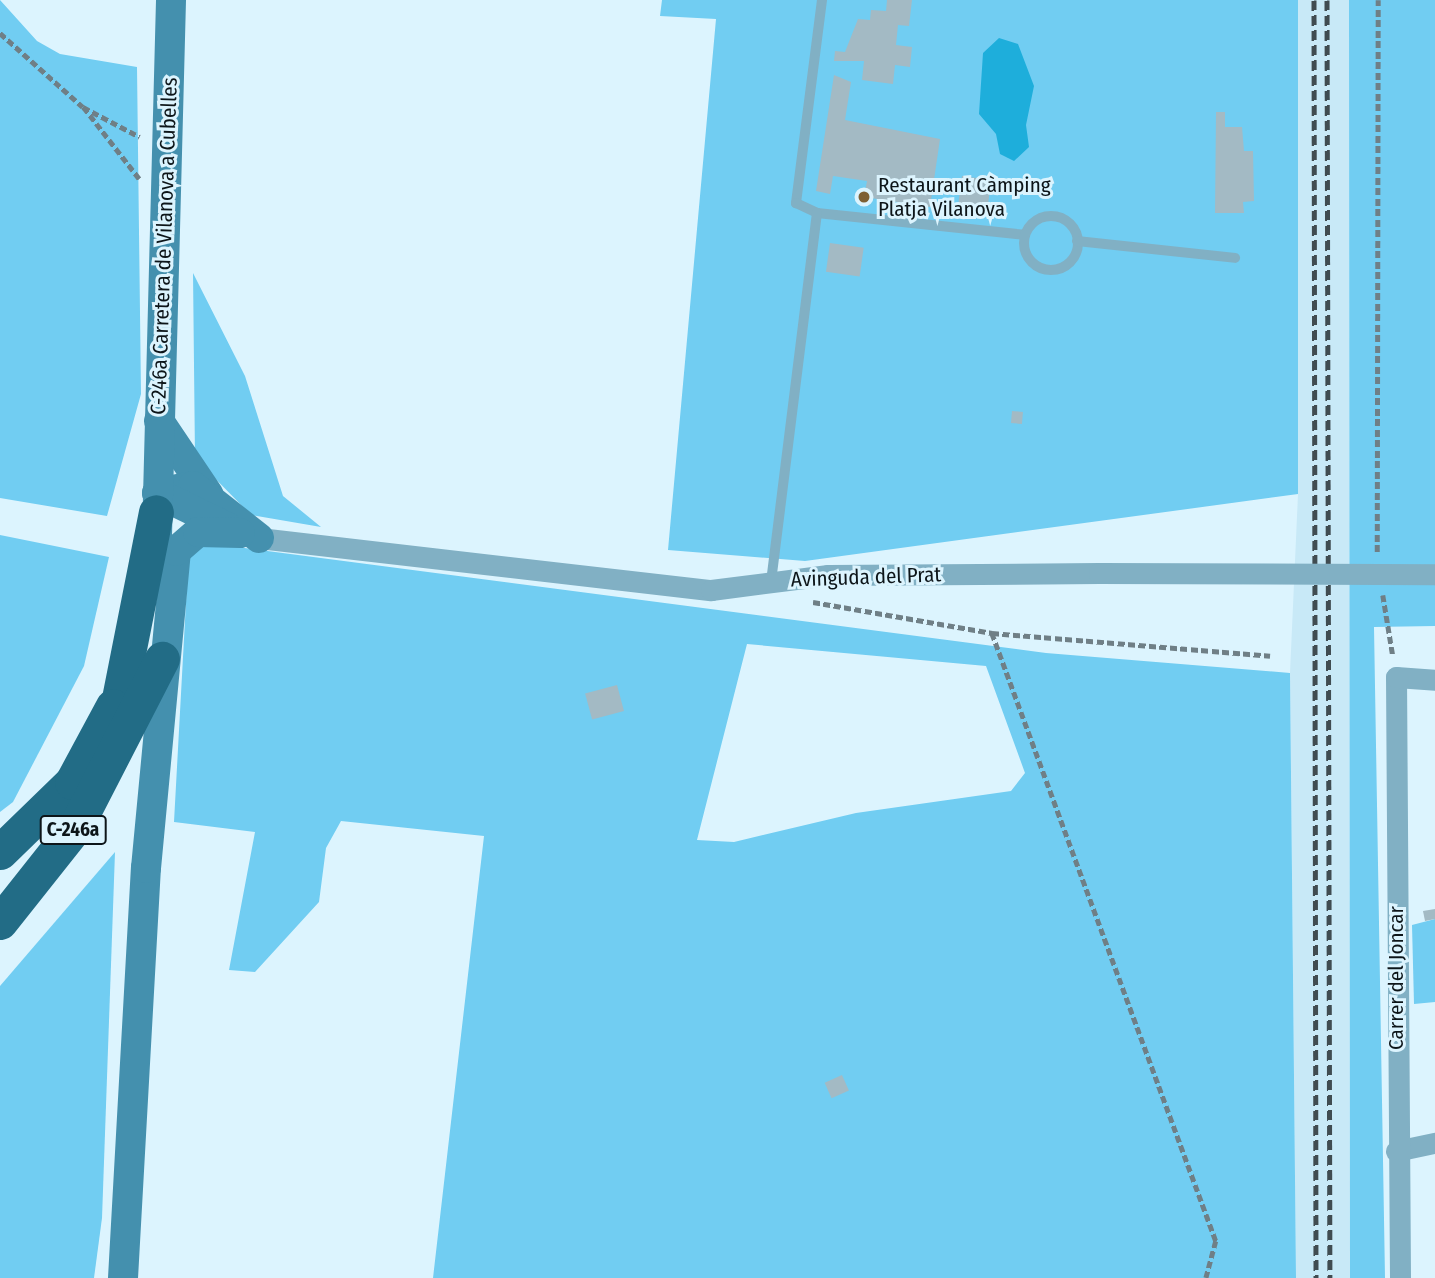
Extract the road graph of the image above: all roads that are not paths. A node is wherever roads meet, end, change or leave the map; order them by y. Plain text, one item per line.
1 (171, 0) edge
2 (822, 0) edge
3 (817, 213) junction
4 (1025, 234) junction
5 (1077, 241) junction
6 (1235, 258) dead end
7 (159, 421) junction
8 (209, 495) junction
9 (156, 503) junction
10 (249, 535) junction
11 (1435, 573) edge
12 (771, 582) junction
13 (163, 646) junction
14 (1435, 680) edge
15 (121, 691) junction
16 (104, 776) junction
17 (0, 852) edge
18 (0, 922) edge
19 (1435, 1143) edge
20 (1396, 1151) junction
21 (123, 1278) edge
22 (1400, 1278) edge

1 - 7 main road, C-246a Carretera de Vilanova a Cubelles / C-246a
2 - 3 lane
3 - 4 lane
3 - 12 lane
4 - 5 lane
4 - 5 lane
5 - 6 lane
7 - 8 main road
7 - 9 main road, C-246a Carretera de Vilanova a Cubelles / C-246a
8 - 9 main road
8 - 10 main road
9 - 10 main road
9 - 13 main road, C-246a Carretera de Vilanova a Cubelles
9 - 15 highway, C-246a
10 - 12 street, Avinguda del Prat
10 - 13 main road
11 - 12 street, Avinguda del Prat, bridge
13 - 16 highway
13 - 21 main road
14 - 20 street, Carrer del Joncar
15 - 16 highway, C-246a
15 - 17 highway
16 - 18 highway, C-246a
19 - 20 street
20 - 22 street, Carrer del Joncar

